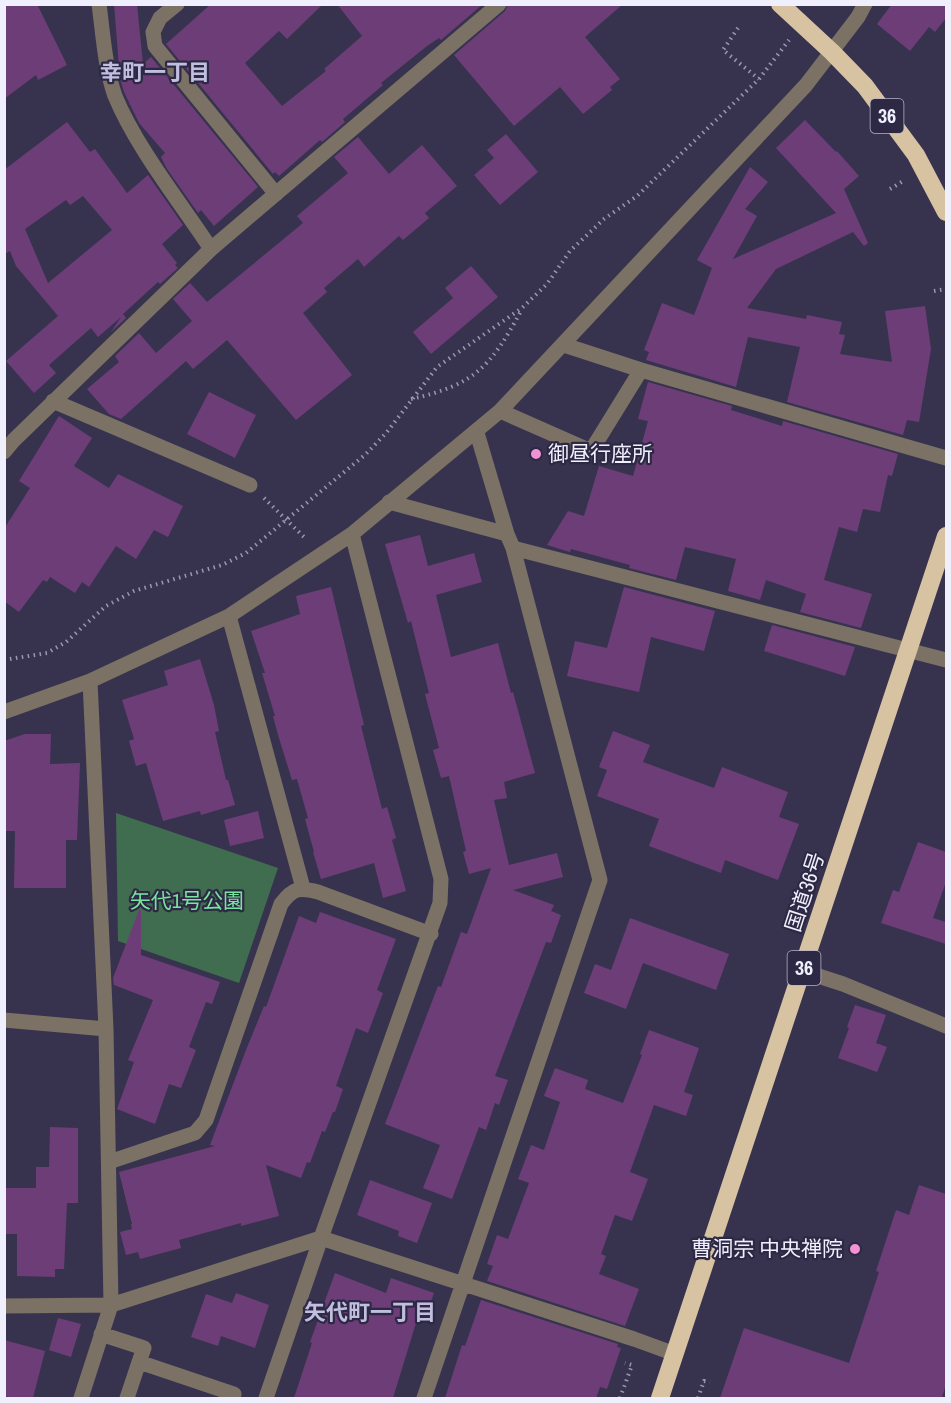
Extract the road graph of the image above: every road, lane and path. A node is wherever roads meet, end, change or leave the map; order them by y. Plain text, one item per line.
1 (99, 4) edge
2 (177, 4) edge
3 (499, 4) edge
4 (780, 4) edge
5 (865, 4) edge
6 (738, 27) dead end
7 (803, 33) junction
8 (832, 52) junction
9 (759, 79) junction
10 (276, 194) junction
11 (946, 212) edge
12 (211, 249) junction
13 (946, 289) edge
14 (934, 291) dead end
15 (522, 308) junction
16 (564, 345) junction
17 (641, 370) junction
18 (411, 399) junction
19 (53, 401) junction
20 (500, 411) junction
21 (477, 432) junction
22 (4, 452) edge
23 (946, 458) edge
24 (250, 485) joint
25 (389, 502) junction
26 (286, 520) junction
27 (352, 534) junction
28 (946, 537) edge
29 (510, 541) junction
30 (321, 555) junction
31 (229, 616) junction
32 (910, 650) junction
33 (4, 660) edge
34 (946, 660) edge
35 (90, 681) junction
36 (4, 712) edge
37 (303, 888) junction
38 (431, 933) junction
39 (803, 971) junction
40 (4, 1020) edge
41 (946, 1026) edge
42 (106, 1029) junction
43 (109, 1162) junction
44 (321, 1238) junction
45 (463, 1284) junction
46 (111, 1305) junction
47 (4, 1306) edge
48 (101, 1334) junction
49 (675, 1354) junction
50 (139, 1362) junction
51 (625, 1363) dead end
52 (710, 1383) dead end
53 (234, 1394) dead end
54 (81, 1398) edge
55 (127, 1398) edge
56 (266, 1398) edge
57 (424, 1398) edge
58 (620, 1398) edge
59 (660, 1398) edge
60 (698, 1398) edge

1 - 12 street
2 - 10 street
3 - 10 street
4 - 7 highway, 36
5 - 8 street
6 - 9 path
7 - 8 highway, 36
7 - 9 path
8 - 11 highway, 36
8 - 16 street
9 - 15 path
10 - 12 street
12 - 19 street
13 - 14 path
15 - 18 path
15 - 18 path
16 - 17 street
16 - 20 street
17 - 20 street
17 - 23 street
18 - 26 path
19 - 22 street
19 - 24 street
20 - 21 street
21 - 25 street
21 - 29 street
24 - 26 path
25 - 27 street
25 - 29 street
26 - 30 path
26 - 33 path
27 - 30 street
27 - 38 street
28 - 32 highway, 国道36号 / 36
29 - 32 street
29 - 45 street
30 - 31 street
31 - 35 street
31 - 37 street
32 - 34 street
32 - 39 highway, 国道36号 / 36
35 - 36 street
35 - 42 street
37 - 38 street
37 - 43 street
38 - 44 street
39 - 41 street
39 - 49 highway, 国道36号 / 36
40 - 42 street
42 - 43 street
43 - 46 street
44 - 45 street
44 - 46 street
44 - 56 street
45 - 49 street
45 - 57 street
46 - 47 street
46 - 48 street
48 - 50 street
48 - 54 street
49 - 59 highway, 国道36号 / 36
50 - 53 street
50 - 55 street
51 - 58 path
52 - 60 path

